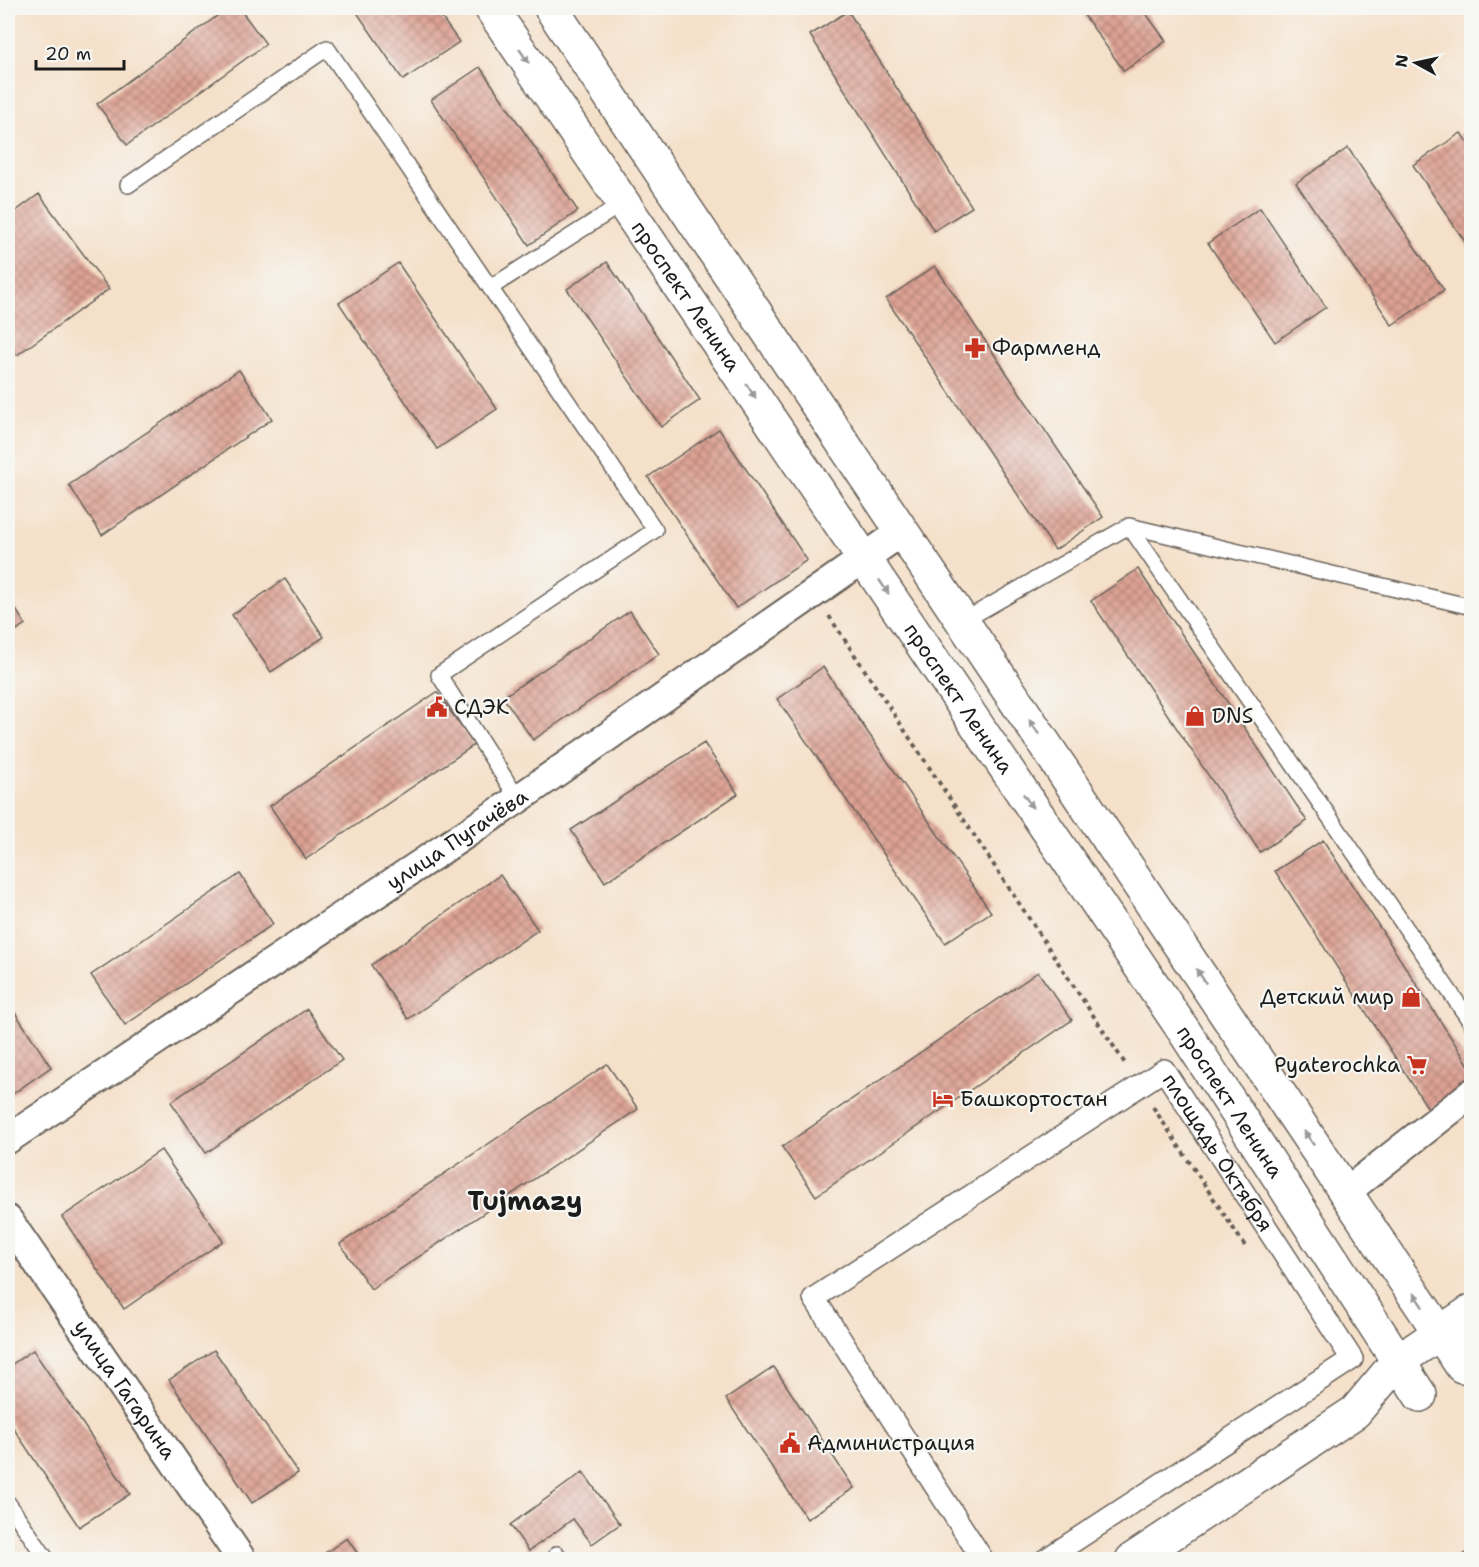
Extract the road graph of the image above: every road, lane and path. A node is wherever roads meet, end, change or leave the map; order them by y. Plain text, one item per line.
1 (491, 8) edge
2 (551, 8) edge
3 (128, 185) dead end
4 (623, 203) junction
5 (490, 288) junction
6 (1129, 526) junction
7 (903, 531) junction
8 (864, 558) junction
9 (813, 593) junction
10 (1472, 607) edge
11 (963, 621) junction
12 (518, 799) junction
13 (1472, 1024) edge
14 (1139, 1086) junction
15 (1472, 1093) edge
16 (8, 1139) edge
17 (1346, 1192) junction
18 (8, 1220) edge
19 (1251, 1255) dead end
20 (1472, 1311) edge
21 (1440, 1333) junction
22 (1397, 1362) junction
23 (1468, 1364) edge
24 (1420, 1395) junction
25 (1355, 1412) junction
26 (8, 1503) edge
27 (47, 1560) edge
28 (242, 1560) edge
29 (983, 1560) edge
30 (1045, 1560) edge
31 (1132, 1560) edge

1 -> 4 street, проспект Ленина
2 - 7 street
3 - 5 lane
4 - 5 lane
4 -> 8 street, проспект Ленина
5 - 12 lane
6 - 10 lane
6 - 11 lane
6 - 13 lane
7 - 8 street, улица Пугачёва
7 - 11 street
8 - 9 street, улица Пугачёва
8 -> 22 street, проспект Ленина
9 - 12 street, улица Пугачёва
9 - 14 path
17 -> 11 street
12 - 16 street, улица Пугачёва
14 - 19 path
14 - 29 street, площадь Октября
14 - 30 street, площадь Октября
15 - 17 street
21 -> 17 street
18 - 28 street, улица Гагарина
20 - 21 street
21 - 22 street
21 - 23 street
22 - 24 street, проспект Ленина
22 - 25 street
23 - 24 street
24 - 25 street
25 - 31 street
26 - 27 lane

